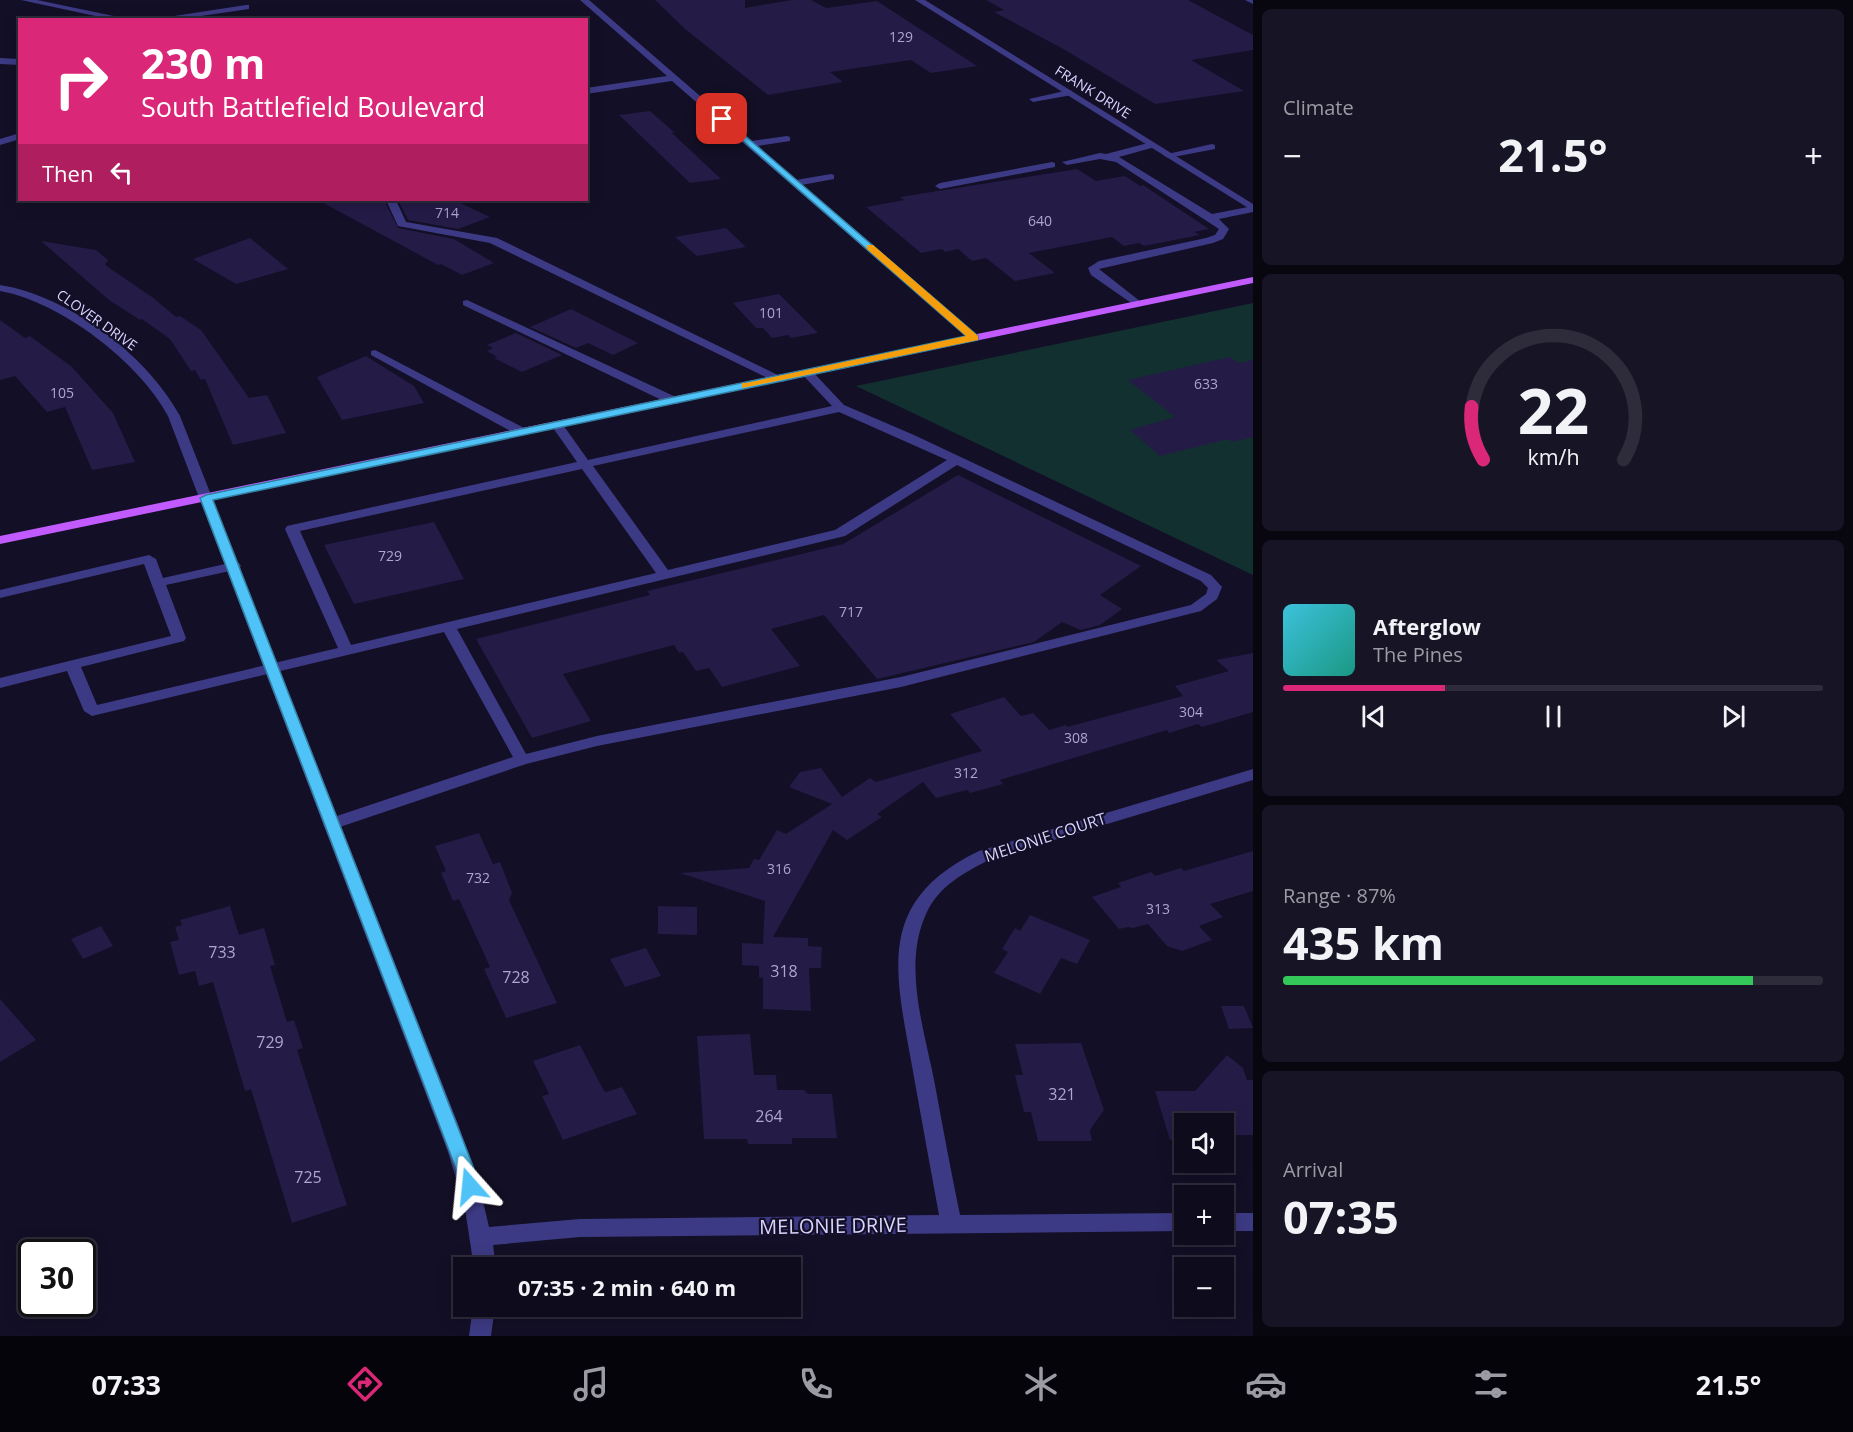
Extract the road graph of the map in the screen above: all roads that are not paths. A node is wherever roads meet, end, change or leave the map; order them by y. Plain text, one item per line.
1 (25, 0) edge
2 (584, 0) edge
3 (919, 0) edge
4 (246, 7) dead end
5 (119, 18) edge
6 (166, 18) edge
7 (0, 61) edge
8 (18, 62) edge
9 (674, 78) junction
10 (588, 91) edge
11 (1070, 93) junction
12 (1033, 99) dead end
13 (18, 137) edge
14 (787, 139) dead end
15 (0, 142) edge
16 (751, 144) junction
17 (1152, 145) junction
18 (1212, 147) dead end
19 (1168, 155) junction
20 (1108, 157) junction
21 (1067, 162) dead end
22 (1052, 165) dead end
23 (831, 177) dead end
24 (796, 183) junction
25 (940, 186) dead end
26 (391, 201) edge
27 (1253, 209) edge
28 (1211, 217) junction
29 (1253, 280) edge
30 (0, 288) edge
31 (467, 303) dead end
32 (1137, 304) junction
33 (974, 338) junction
34 (375, 353) dead end
35 (807, 373) junction
36 (780, 379) junction
37 (674, 401) junction
38 (840, 408) junction
39 (557, 425) junction
40 (522, 432) junction
41 (956, 460) junction
42 (585, 464) junction
43 (206, 498) junction
44 (0, 540) edge
45 (234, 566) junction
46 (665, 575) junction
47 (158, 583) junction
48 (0, 594) edge
49 (448, 627) junction
50 (346, 650) junction
51 (72, 665) junction
52 (271, 667) junction
53 (0, 683) edge
54 (522, 760) junction
55 (1253, 774) edge
56 (331, 824) junction
57 (1174, 1222) edge
58 (1234, 1222) edge
59 (1253, 1222) edge
60 (951, 1224) junction
61 (482, 1237) junction
62 (484, 1257) edge
63 (483, 1317) edge
64 (480, 1336) edge

1 - 5 street
2 - 9 street
3 - 11 street, FRANK DRIVE
4 - 6 street
7 - 8 street
9 - 10 street
9 - 16 street
11 - 12 street
11 - 17 street, FRANK DRIVE
13 - 15 street
14 - 16 street
16 - 24 street
17 - 19 street, FRANK DRIVE
17 - 20 street
18 - 19 street
19 - 27 street, FRANK DRIVE
20 - 21 street
20 - 28 street
22 - 25 street
23 - 24 street
24 - 33 street
26 - 36 street
27 - 28 street
28 - 32 street
29 - 32 main road
30 - 43 street, CLOVER DRIVE
31 - 37 street
32 - 33 main road
33 - 35 main road
34 - 40 street
35 - 36 main road
35 - 38 street
36 - 37 main road
37 - 39 main road
38 - 41 street
38 - 42 street
39 - 40 main road
39 - 42 street
40 - 43 main road
41 - 46 street
41 - 54 street
42 - 46 street
42 - 50 street
43 - 44 main road
43 - 45 street, CLOVER DRIVE
45 - 47 street
45 - 52 street, CLOVER DRIVE
46 - 49 street
47 - 48 street
47 - 51 street
49 - 50 street
49 - 54 street
50 - 52 street
51 - 52 street
51 - 53 street
52 - 56 street, CLOVER DRIVE
54 - 56 street
55 - 60 street, MELONIE COURT
56 - 61 street, CLOVER DRIVE
57 - 60 street, MELONIE DRIVE
58 - 59 street
60 - 61 street, MELONIE DRIVE
61 - 62 street, CLOVER DRIVE
63 - 64 street

